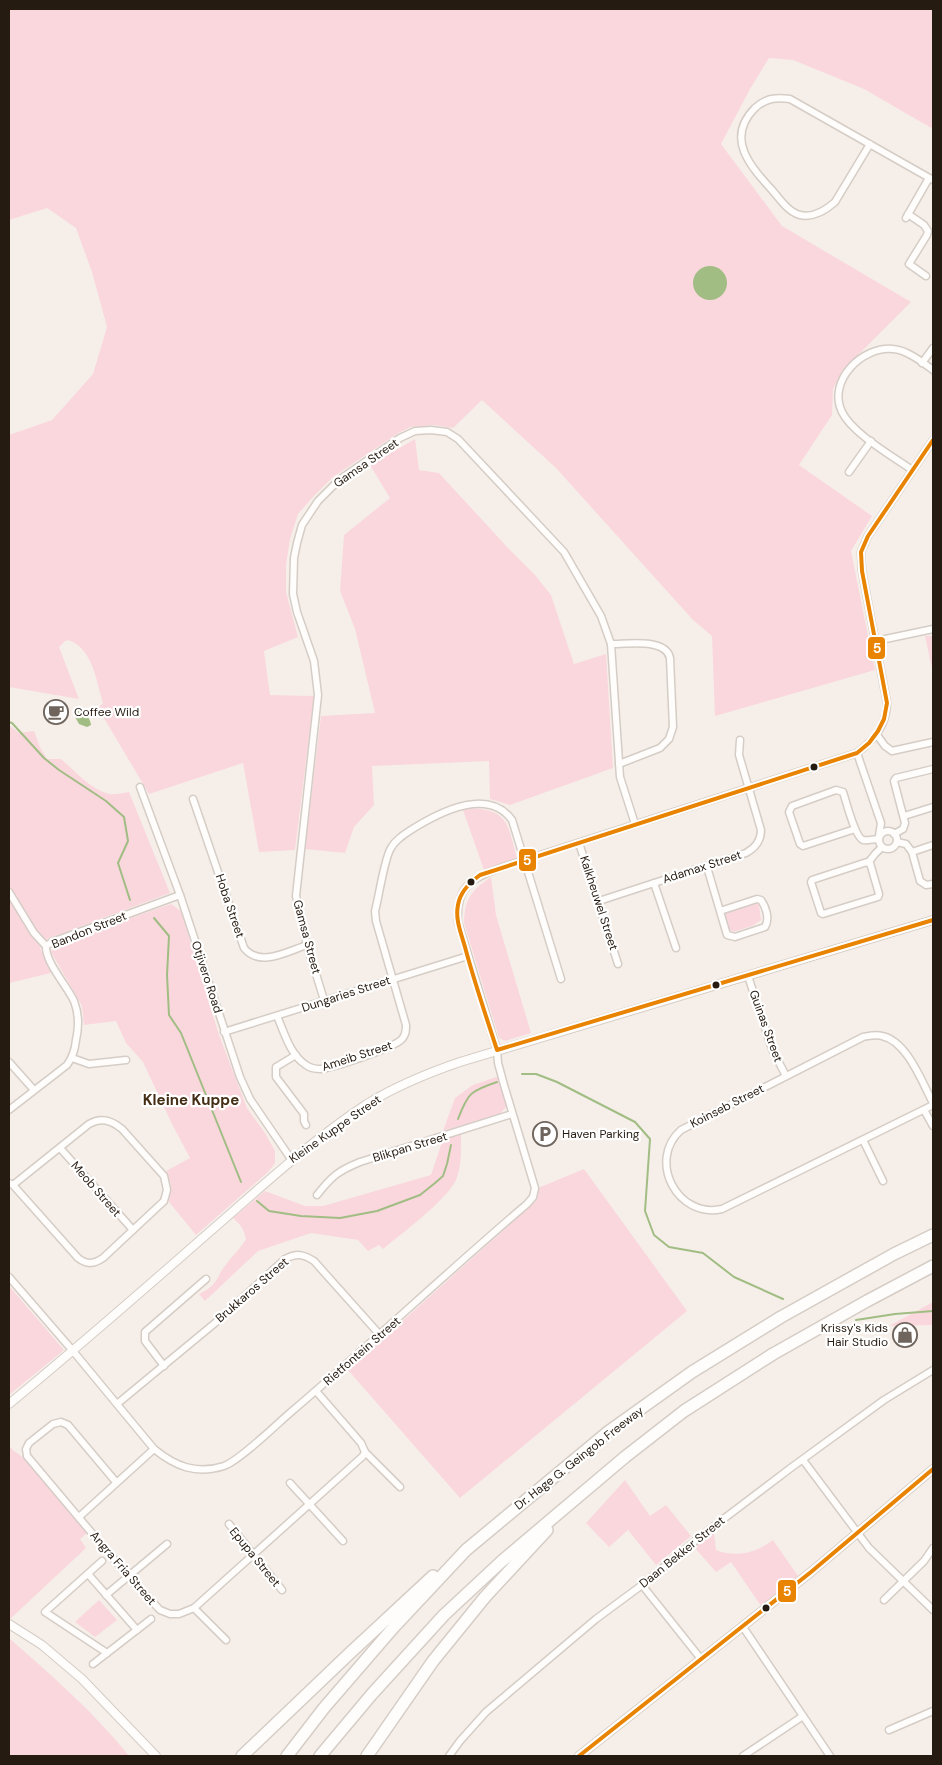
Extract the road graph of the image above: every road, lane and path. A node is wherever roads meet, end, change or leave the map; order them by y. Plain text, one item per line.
1 (870, 144) junction
2 (931, 179) edge
3 (926, 276) dead end
4 (933, 348) edge
5 (922, 363) junction
6 (933, 370) edge
7 (933, 440) edge
8 (871, 441) junction
9 (912, 470) junction
10 (849, 472) dead end
11 (933, 629) edge
12 (876, 641) junction
13 (611, 644) junction
14 (877, 735) junction
15 (740, 740) dead end
16 (933, 742) edge
17 (857, 752) junction
18 (619, 764) junction
19 (933, 769) edge
20 (140, 787) dead end
21 (749, 787) junction
22 (193, 799) dead end
23 (933, 807) edge
24 (904, 816) junction
25 (881, 823) junction
26 (635, 824) junction
27 (855, 829) junction
28 (892, 832) junction
29 (879, 838) junction
30 (579, 842) junction
31 (897, 842) junction
32 (933, 845) edge
33 (882, 848) junction
34 (912, 852) junction
35 (524, 860) junction
36 (868, 863) junction
37 (707, 866) junction
38 (654, 883) junction
39 (933, 884) edge
40 (9, 892) edge
41 (180, 894) junction
42 (599, 901) junction
43 (720, 911) junction
44 (933, 920) edge
45 (307, 945) junction
46 (46, 946) junction
47 (676, 948) dead end
48 (468, 956) junction
49 (618, 964) dead end
50 (748, 976) junction
51 (393, 978) junction
52 (561, 980) dead end
53 (324, 1000) junction
54 (277, 1016) junction
55 (224, 1032) junction
56 (497, 1050) junction
57 (296, 1055) junction
58 (72, 1058) junction
59 (126, 1060) dead end
60 (9, 1062) edge
61 (786, 1076) junction
62 (34, 1090) junction
63 (933, 1104) edge
64 (9, 1110) edge
65 (924, 1110) junction
66 (512, 1114) junction
67 (306, 1126) dead end
68 (933, 1126) edge
69 (863, 1140) junction
70 (60, 1148) junction
71 (291, 1159) junction
72 (883, 1181) dead end
73 (11, 1184) edge
74 (317, 1195) dead end
75 (133, 1230) junction
76 (933, 1235) edge
77 (933, 1266) edge
78 (9, 1277) edge
79 (206, 1279) dead end
80 (380, 1335) junction
81 (73, 1351) junction
82 (164, 1366) junction
83 (933, 1370) edge
84 (316, 1391) junction
85 (9, 1404) edge
86 (117, 1404) junction
87 (154, 1449) junction
88 (365, 1452) junction
89 (803, 1460) junction
90 (933, 1469) edge
91 (116, 1482) junction
92 (290, 1483) dead end
93 (400, 1487) dead end
94 (583, 1492) junction
95 (310, 1504) junction
96 (79, 1517) junction
97 (229, 1524) dead end
98 (857, 1534) junction
99 (342, 1541) dead end
100 (167, 1544) dead end
101 (933, 1548) edge
102 (466, 1550) junction
103 (253, 1555) junction
104 (102, 1562) dead end
105 (88, 1574) junction
106 (128, 1576) junction
107 (903, 1581) junction
108 (642, 1585) junction
109 (282, 1590) dead end
110 (106, 1594) junction
111 (884, 1600) dead end
112 (194, 1608) junction
113 (933, 1610) edge
114 (151, 1619) dead end
115 (9, 1625) edge
116 (743, 1627) junction
117 (137, 1630) junction
118 (226, 1640) dead end
119 (107, 1654) junction
120 (701, 1659) junction
121 (93, 1664) dead end
122 (933, 1710) edge
123 (803, 1716) junction
124 (889, 1730) dead end
125 (150, 1756) edge
126 (156, 1756) edge
127 (242, 1756) edge
128 (287, 1756) edge
129 (320, 1756) edge
130 (367, 1756) edge
131 (449, 1756) edge
132 (579, 1756) edge
133 (743, 1756) edge
134 (830, 1756) edge

1 - 1 street
1 - 2 street
2 - 3 street
4 - 5 street
5 - 6 street
5 - 8 street
7 - 9 street
8 - 9 street
8 - 10 street
9 - 12 street
11 - 12 street
12 - 14 street
13 - 18 street, Gamsa Street
13 - 18 street
13 - 45 street, Gamsa Street
14 - 16 street
14 - 17 street
15 - 21 street, Adamax Street
17 - 21 street, Rietfontein Street
17 - 25 street
18 - 26 street, Gamsa Street
19 - 24 street
20 - 41 street, Otjivero Road
21 - 26 street, Rietfontein Street
21 - 37 street, Adamax Street
22 - 45 street, Hoba Street
23 - 24 street
24 - 28 street
25 - 28 street
25 - 29 street
26 - 30 street, Rietfontein Street
27 - 27 street
27 - 29 street
28 - 29 street
28 - 31 street
29 - 33 street
30 - 35 street, Rietfontein Street
30 - 42 street, Kalkheuwel Street
31 - 33 street
31 - 34 street
32 - 34 street
33 - 36 street
34 - 39 street
35 - 48 street, Rietfontein Street
35 - 51 street
35 - 52 street
36 - 36 street
37 - 38 street, Adamax Street
37 - 43 street
38 - 42 street, Adamax Street
38 - 47 street
40 - 46 street
41 - 46 street, Bandon Street
41 - 55 street, Otjivero Road
42 - 49 street, Kalkheuwel Street
43 - 43 street
44 - 50 street, Kleine Kuppe Street
45 - 53 street, Gamsa Street
46 - 58 street, Bandon Street
48 - 51 street, Dungaries Street
48 - 56 street, Rietfontein Street
50 - 56 street, Kleine Kuppe Street
50 - 61 street, Guinas Street
51 - 53 street, Dungaries Street
51 - 57 street, Ameib Street
53 - 54 street, Dungaries Street
54 - 55 street, Dungaries Street
54 - 57 street, Ameib Street
55 - 71 street, Otjivero Road
56 - 66 street, Rietfontein Street
56 - 71 street, Kleine Kuppe Street
57 - 67 street
58 - 59 street
58 - 62 street
60 - 62 street
61 - 63 street, Koinseb Street
61 - 69 street, Koinseb Street
62 - 64 street
63 - 65 street, Koinseb Street
65 - 68 street
65 - 69 street, Koinseb Street
66 - 74 street, Blikpan Street
66 - 80 street, Rietfontein Street
69 - 72 street
70 - 73 street
70 - 75 street, Meob Street
70 - 75 street
71 - 81 street, Kleine Kuppe Street
73 - 75 street
76 - 102 highway, Dr. Hage G. Geingob Freeway
77 - 94 highway
78 - 81 street, Rietfontein Street
79 - 82 street
80 - 82 street, Brukkaros Street
80 - 84 street, Rietfontein Street
81 - 85 street, Kleine Kuppe Street
81 - 86 street, Rietfontein Street
82 - 86 street, Brukkaros Street
83 - 89 street, Daan Bekker Street
84 - 87 street, Rietfontein Street
84 - 88 street
86 - 87 street, Rietfontein Street
87 - 91 street
88 - 93 street
88 - 95 street, Angra Fria Street
89 - 98 street
89 - 108 street, Daan Bekker Street
90 - 98 street
91 - 96 street
91 - 96 street, Angra Fria Street
92 - 95 street
94 - 129 highway
94 - 130 highway
95 - 99 street
95 - 103 street, Angra Fria Street
96 - 106 street, Angra Fria Street
97 - 103 street, Epupa Street
98 - 107 street
98 - 116 street
100 - 106 street
101 - 107 street
102 - 127 highway
102 - 128 highway, Dr. Hage G. Geingob Freeway
103 - 109 street, Epupa Street
103 - 112 street, Angra Fria Street
104 - 105 street
105 - 110 street
105 - 119 street
106 - 110 street
106 - 112 street, Angra Fria Street
107 - 111 street
107 - 113 street
108 - 120 street
108 - 131 street, Daan Bekker Street
110 - 117 street
112 - 118 street
114 - 117 street
115 - 125 street
115 - 126 street
116 - 120 street
116 - 123 street
117 - 119 street
119 - 121 street
120 - 132 street
122 - 124 street
123 - 133 street
123 - 134 street

